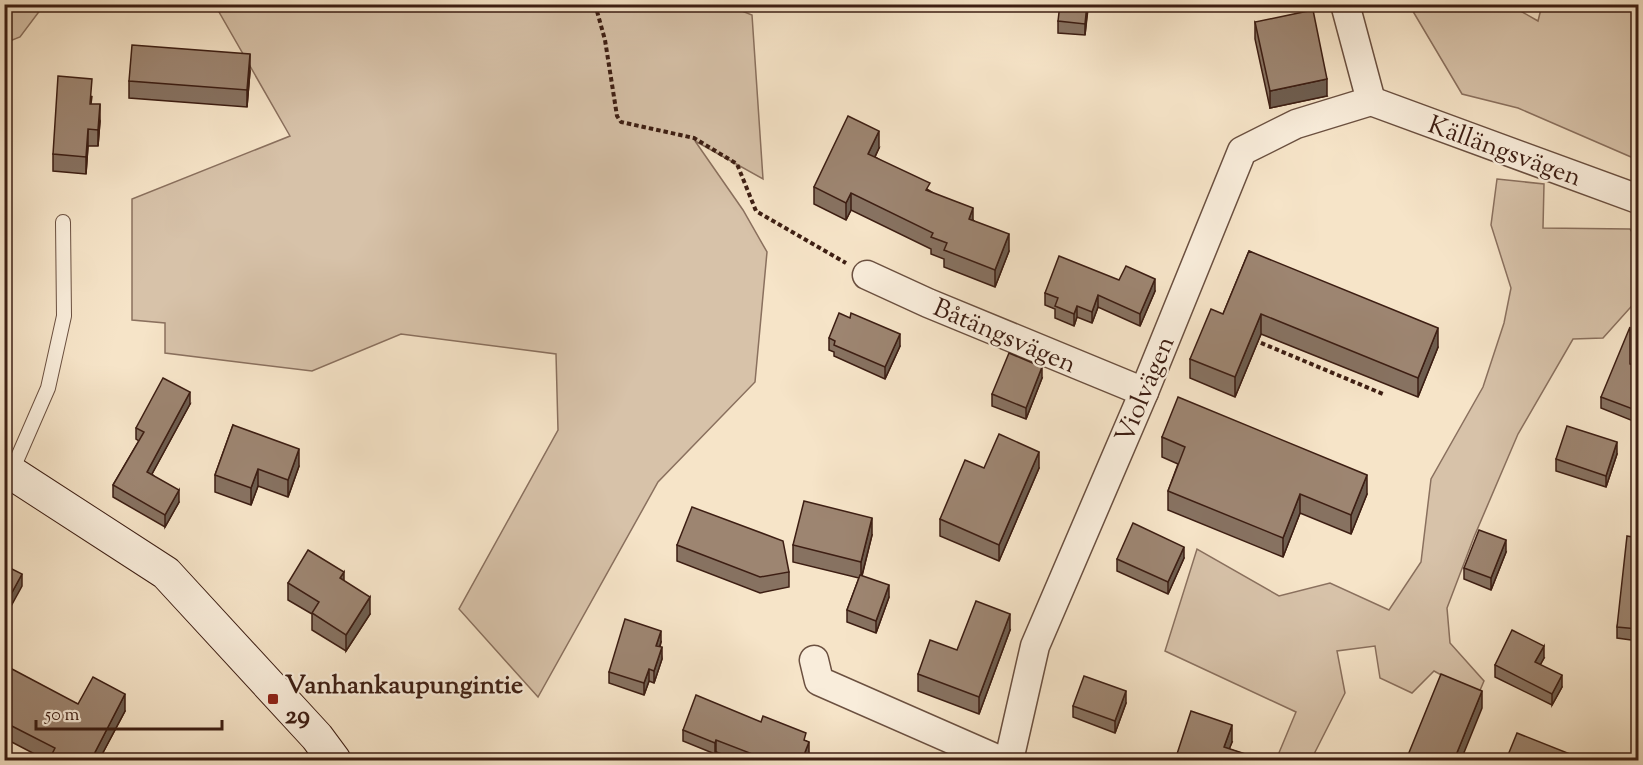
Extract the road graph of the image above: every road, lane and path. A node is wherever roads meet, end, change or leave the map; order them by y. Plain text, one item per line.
1 (595, 4) edge
2 (1345, 4) edge
3 (1371, 101) junction
4 (1638, 199) edge
5 (63, 222) dead end
6 (867, 275) joint
7 (1244, 336) edge
8 (1144, 392) junction
9 (1383, 394) dead end
10 (8, 470) edge
11 (814, 660) dead end
12 (334, 760) edge
13 (999, 760) edge
14 (1009, 760) edge

1 - 6 path
2 - 3 street
3 - 4 street, Källängsvägen
3 - 8 street, Violvägen
5 - 10 lane
6 - 8 street, Båtängsvägen
7 - 9 path
8 - 14 street, Violvägen
10 - 12 street
11 - 13 street

